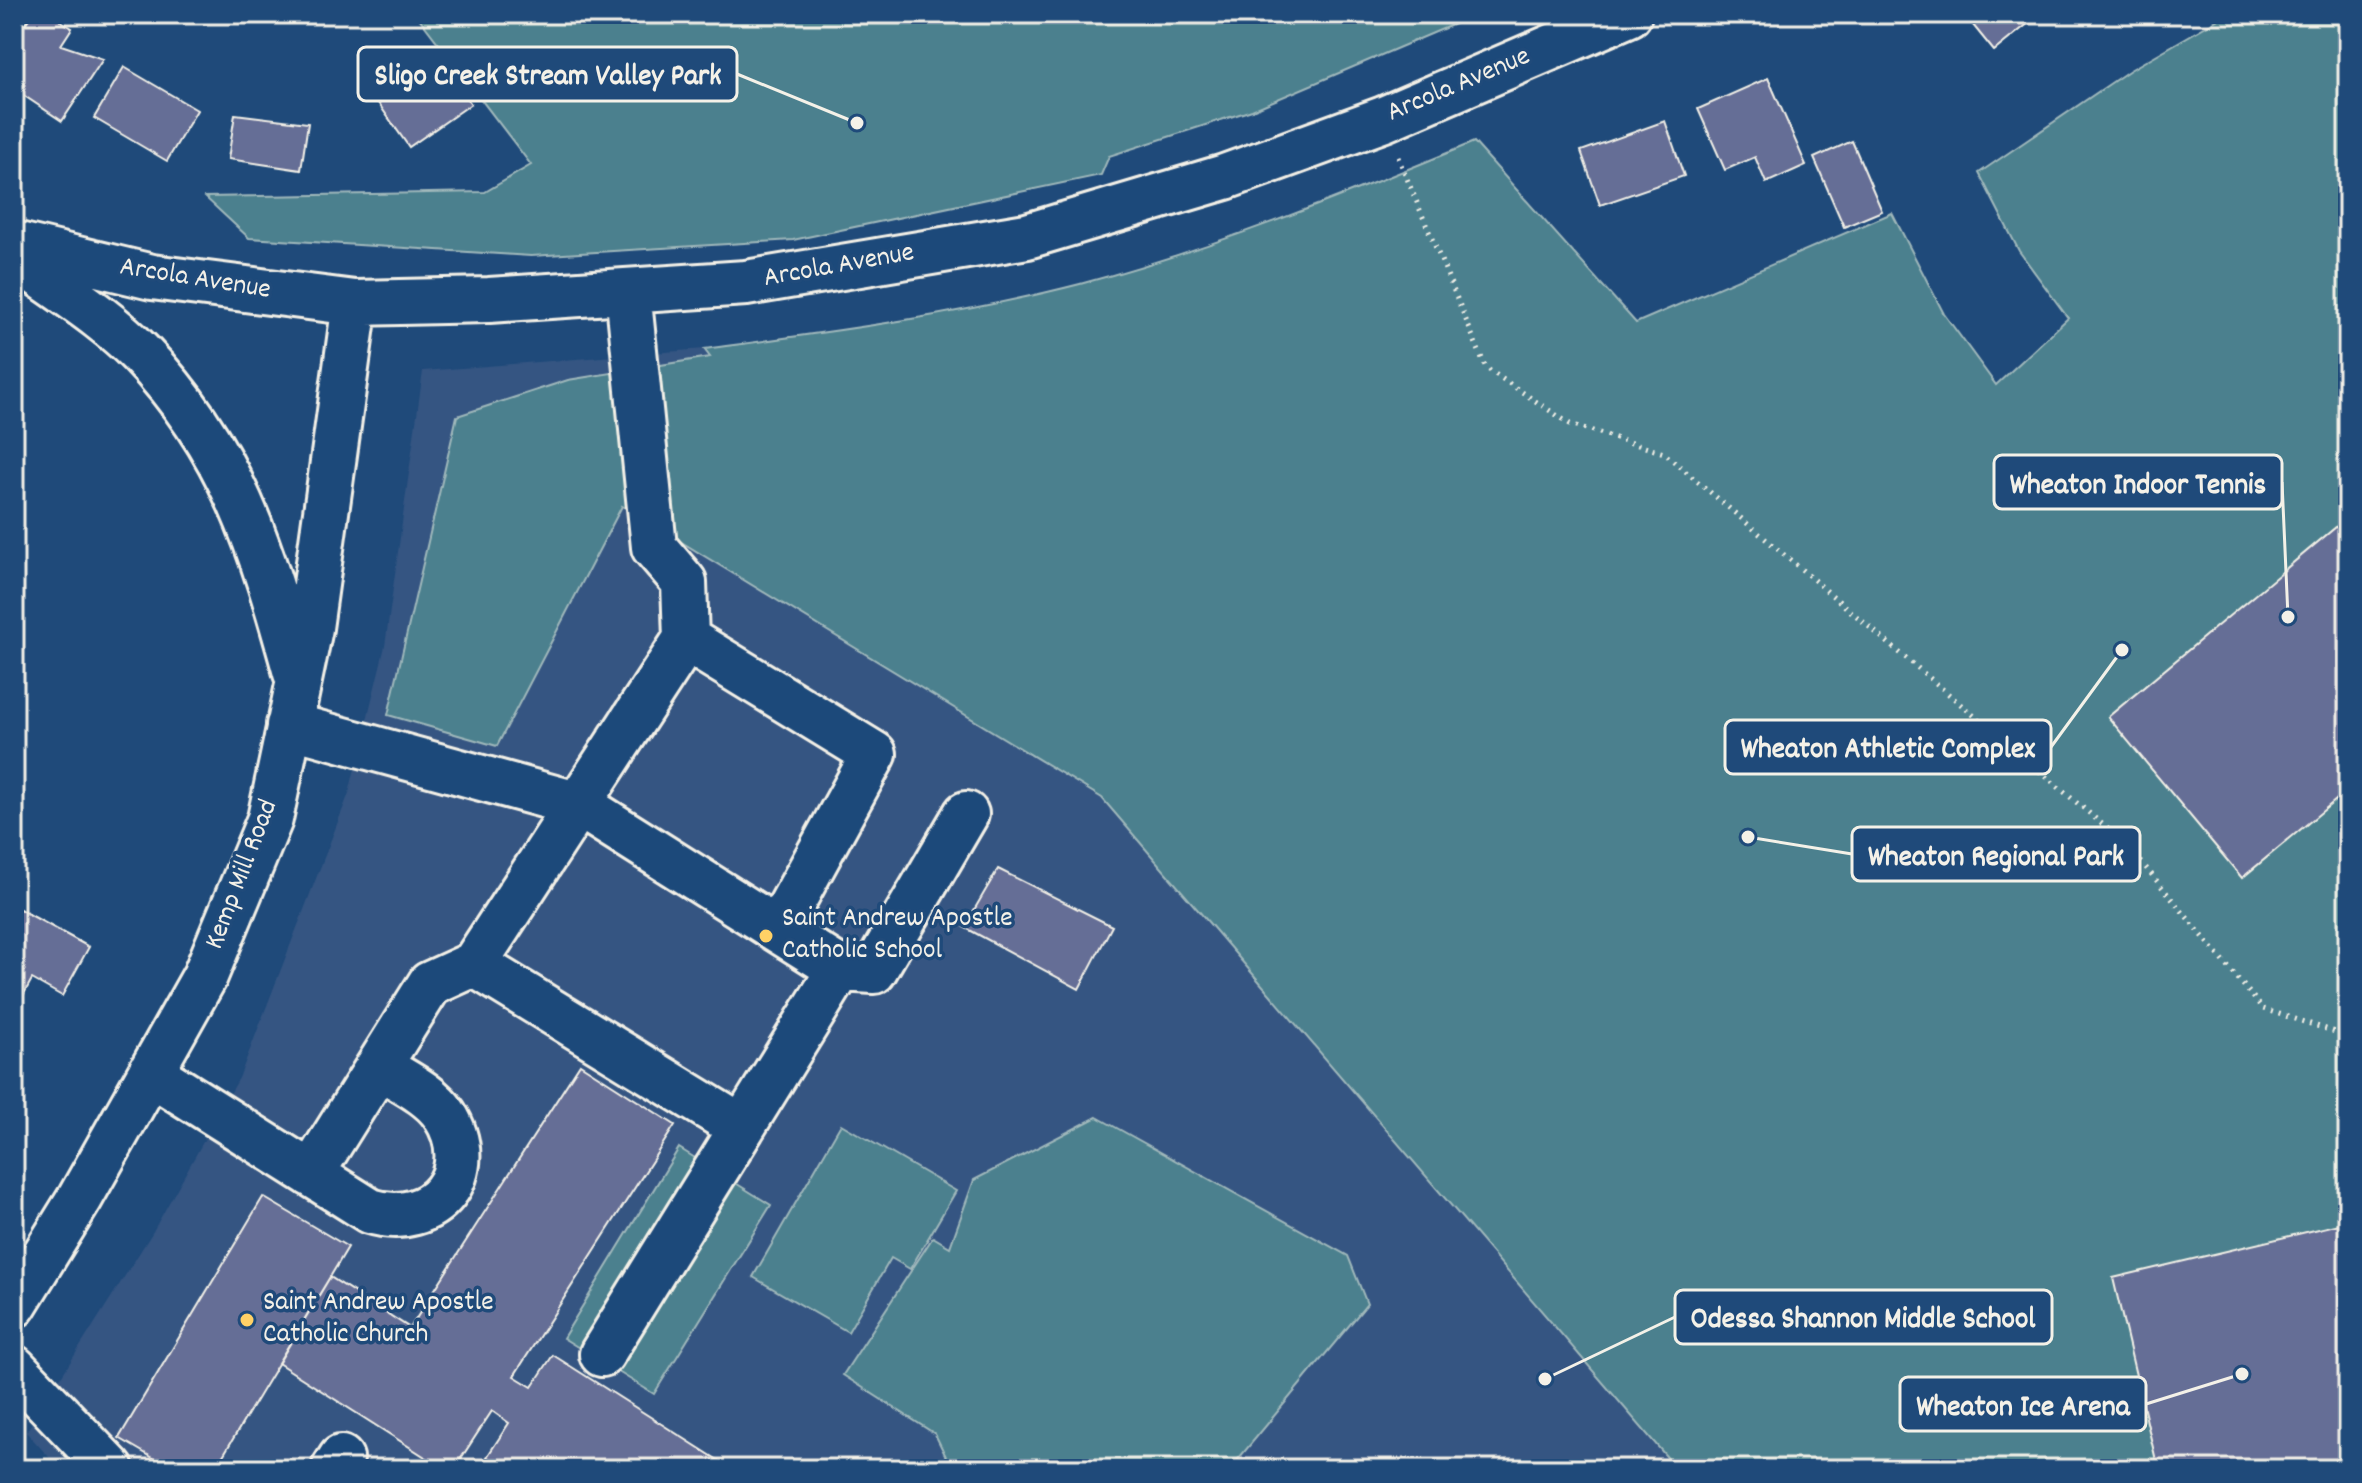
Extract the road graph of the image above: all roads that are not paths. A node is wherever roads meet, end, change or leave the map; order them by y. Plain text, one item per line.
1 (1629, 14) edge
2 (14, 244) edge
3 (14, 256) edge
4 (628, 291) junction
5 (355, 303) junction
6 (686, 639) junction
7 (298, 683) junction
8 (289, 725) junction
9 (580, 805) junction
10 (966, 814) dead end
11 (778, 929) junction
12 (474, 964) junction
13 (840, 969) junction
14 (379, 1066) junction
15 (151, 1073) junction
16 (742, 1128) junction
17 (311, 1174) junction
18 (14, 1305) edge
19 (602, 1354) dead end
20 (14, 1368) edge
21 (111, 1469) edge

1 - 4 street, Arcola Avenue
2 - 5 street, Arcola Avenue
3 - 7 street
4 - 5 street, Arcola Avenue
4 - 6 street
5 - 7 street, Kemp Mill Road
6 - 9 street
6 - 11 street
7 - 8 street, Kemp Mill Road
8 - 9 street
8 - 15 street, Kemp Mill Road
9 - 11 street
9 - 12 street
10 - 13 street
11 - 13 street
12 - 14 street
12 - 16 street
13 - 16 street
14 - 17 street
14 - 17 street
15 - 17 street
15 - 18 street, Kemp Mill Road
16 - 19 street
20 - 21 street

